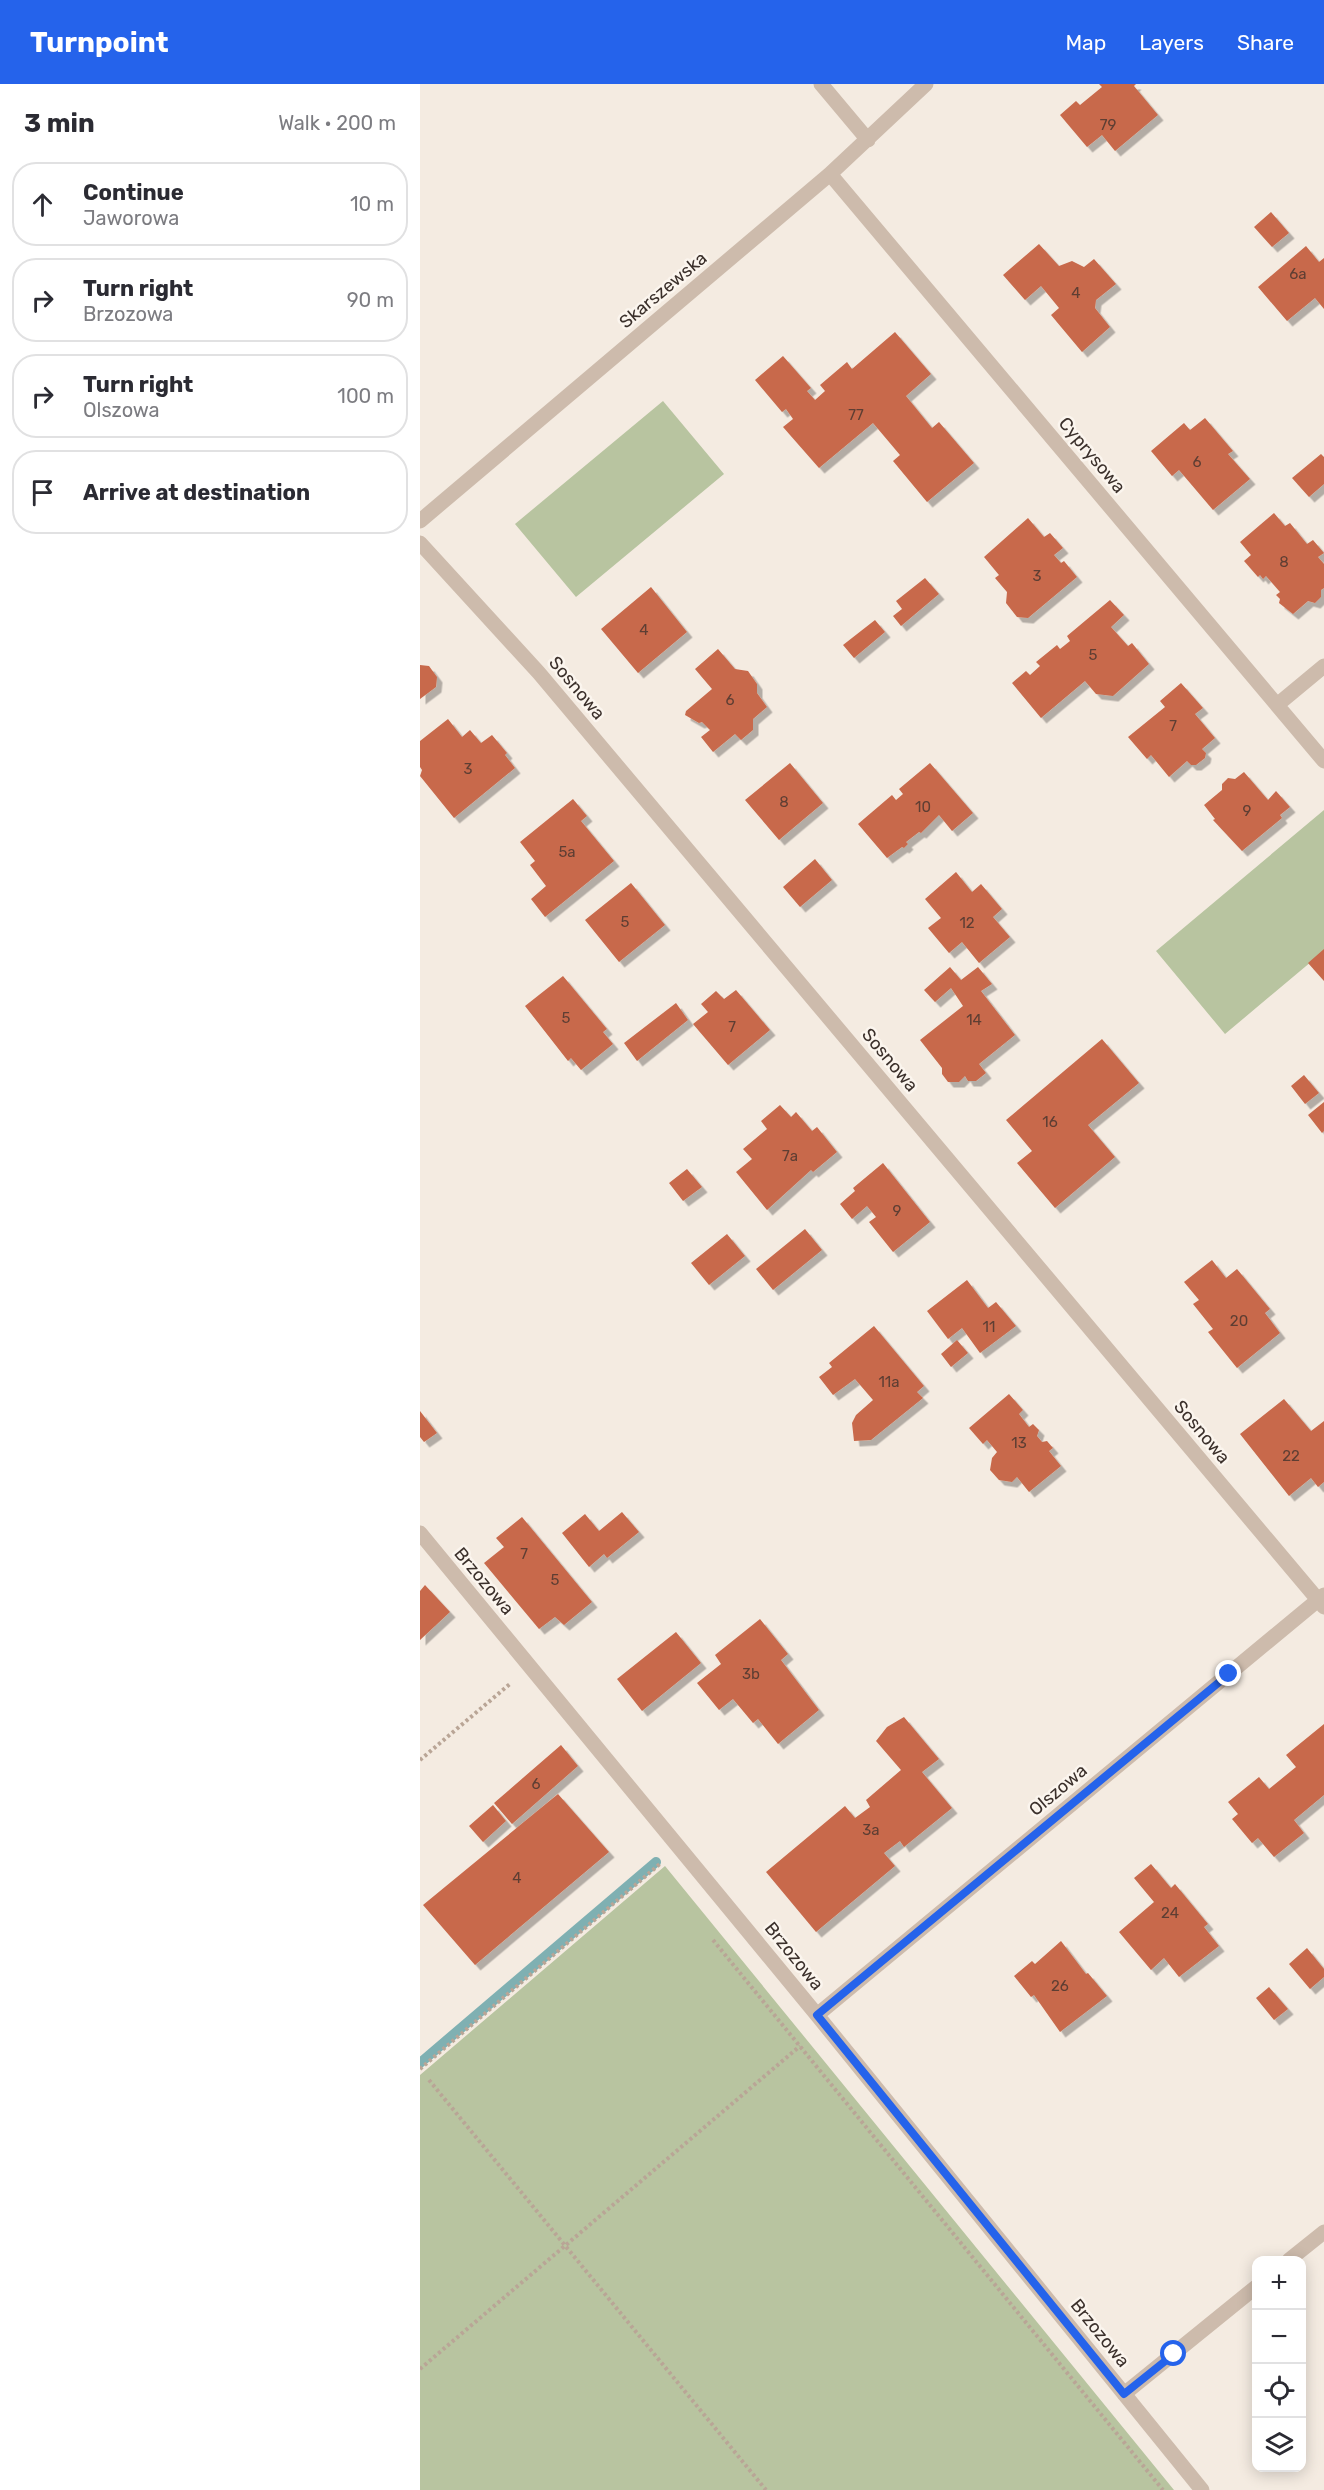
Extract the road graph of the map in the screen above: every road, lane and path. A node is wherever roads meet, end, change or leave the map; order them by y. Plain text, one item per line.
1 (821, 84) edge
2 (926, 84) edge
3 (868, 140) junction
4 (830, 174) junction
5 (420, 521) edge
6 (420, 543) edge
7 (1324, 666) edge
8 (1277, 705) junction
9 (1324, 761) edge
10 (420, 1533) edge
11 (1322, 1601) edge
12 (530, 1667) junction
13 (420, 1760) edge
14 (679, 1847) junction
15 (713, 1940) dead end
16 (817, 2015) junction
17 (800, 2046) junction
18 (420, 2069) edge
19 (429, 2080) dead end
20 (1324, 2232) edge
21 (566, 2246) junction
22 (1294, 2256) edge
23 (1252, 2291) edge
24 (420, 2369) edge
25 (1124, 2394) junction
26 (766, 2490) edge
27 (1163, 2490) edge
28 (1202, 2490) edge

1 - 3 street
2 - 3 street, Skarszewska
3 - 4 street, Skarszewska
4 - 5 street, Skarszewska
4 - 8 street, Cyprysowa
6 - 11 street, Sosnowa
7 - 8 street
8 - 9 street, Cyprysowa
10 - 12 street, Brzozowa
11 - 16 street, Olszowa
12 - 13 path
12 - 14 street, Brzozowa
14 - 16 street, Brzozowa
14 - 18 path
15 - 17 path
16 - 25 street, Brzozowa
17 - 21 path
17 - 27 path
19 - 21 path
20 - 22 street
21 - 24 path
21 - 26 path
23 - 25 street
25 - 28 street, Brzozowa

